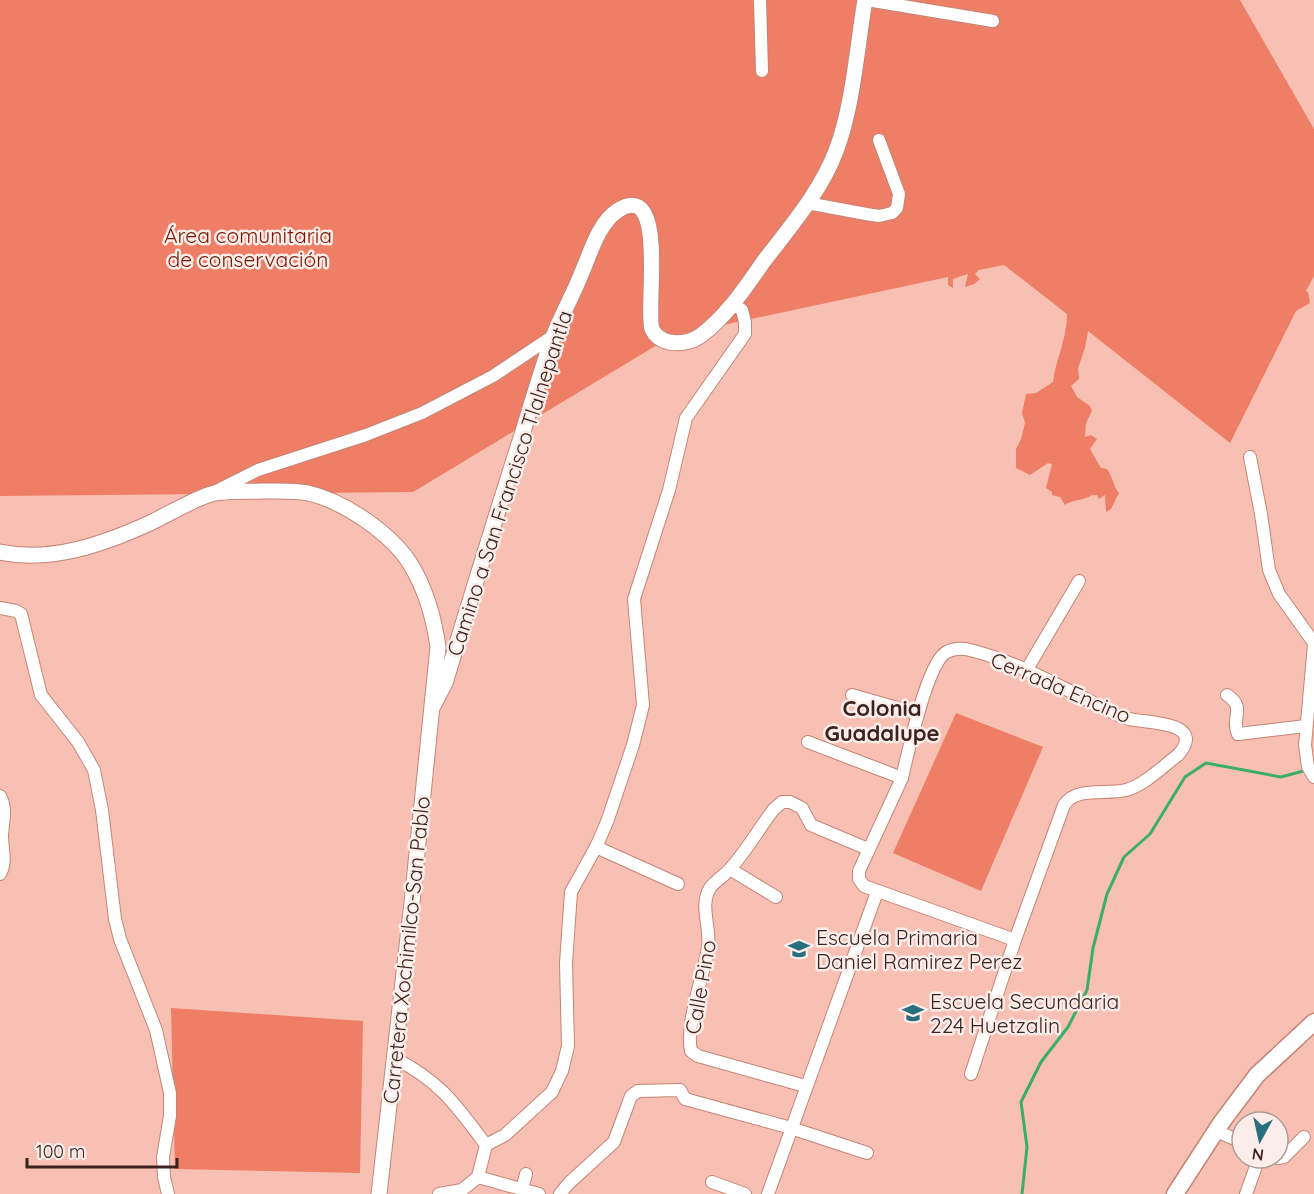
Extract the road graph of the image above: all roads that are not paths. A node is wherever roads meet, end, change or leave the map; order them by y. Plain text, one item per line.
1 (760, 0) edge
2 (866, 0) edge
3 (993, 21) dead end
4 (762, 71) dead end
5 (879, 140) dead end
6 (807, 203) junction
7 (733, 304) junction
8 (553, 336) junction
9 (1250, 457) dead end
10 (210, 494) junction
11 (0, 552) edge
12 (1079, 581) dead end
13 (0, 608) edge
14 (1314, 643) edge
15 (1026, 671) junction
16 (852, 695) dead end
17 (1227, 695) dead end
18 (433, 706) junction
19 (918, 714) junction
20 (1306, 726) junction
21 (808, 742) dead end
22 (1311, 772) edge
23 (902, 778) junction
24 (0, 795) edge
25 (596, 847) junction
26 (868, 849) junction
27 (730, 869) junction
28 (0, 874) edge
29 (678, 884) dead end
30 (877, 892) junction
31 (776, 897) dead end
32 (1015, 940) junction
33 (1314, 1022) edge
34 (394, 1058) junction
35 (971, 1074) dead end
36 (805, 1086) junction
37 (791, 1128) junction
38 (1216, 1131) junction
39 (1230, 1137) edge
40 (1304, 1137) dead end
41 (486, 1145) junction
42 (1290, 1151) edge
43 (867, 1153) dead end
44 (1254, 1170) edge
45 (526, 1174) dead end
46 (478, 1177) junction
47 (712, 1182) dead end
48 (522, 1189) junction
49 (462, 1192) edge
50 (168, 1194) edge
51 (379, 1194) edge
52 (439, 1194) edge
53 (539, 1194) edge
54 (560, 1194) edge
55 (745, 1194) edge
56 (769, 1194) edge
57 (1175, 1194) edge
58 (1246, 1194) edge

1 - 4 street
2 - 3 street
2 - 6 street, Camino a San Francisco Tlalnepantla
5 - 6 street
6 - 7 street, Camino a San Francisco Tlalnepantla
7 - 8 street, Camino a San Francisco Tlalnepantla
7 - 25 street
8 - 10 street
8 - 18 street, Camino a San Francisco Tlalnepantla
9 - 14 street
10 - 11 street
10 - 18 street, Carretera Xochimilco-San Pablo
12 - 15 street
13 - 50 street
14 - 20 street
15 - 19 street, Cerrada Encino
15 - 32 street, Cerrada Encino
16 - 19 street
17 - 20 street
18 - 34 street, Carretera Xochimilco-San Pablo
19 - 23 street
20 - 22 street
21 - 23 street
23 - 26 street
24 - 28 street
25 - 29 street
25 - 41 street
26 - 27 street, Calle Pino
26 - 30 street
27 - 31 street
27 - 36 street, Calle Pino
30 - 32 street
30 - 36 street
32 - 35 street
33 - 38 main road
34 - 41 street
34 - 51 street, Carretera Xochimilco-San Pablo
36 - 37 street
37 - 43 street
37 - 54 street
37 - 56 street
38 - 39 street
38 - 57 main road
40 - 42 street
41 - 46 street
44 - 58 street
45 - 48 street
46 - 48 street
46 - 49 street
47 - 55 street
48 - 53 street
49 - 52 street

